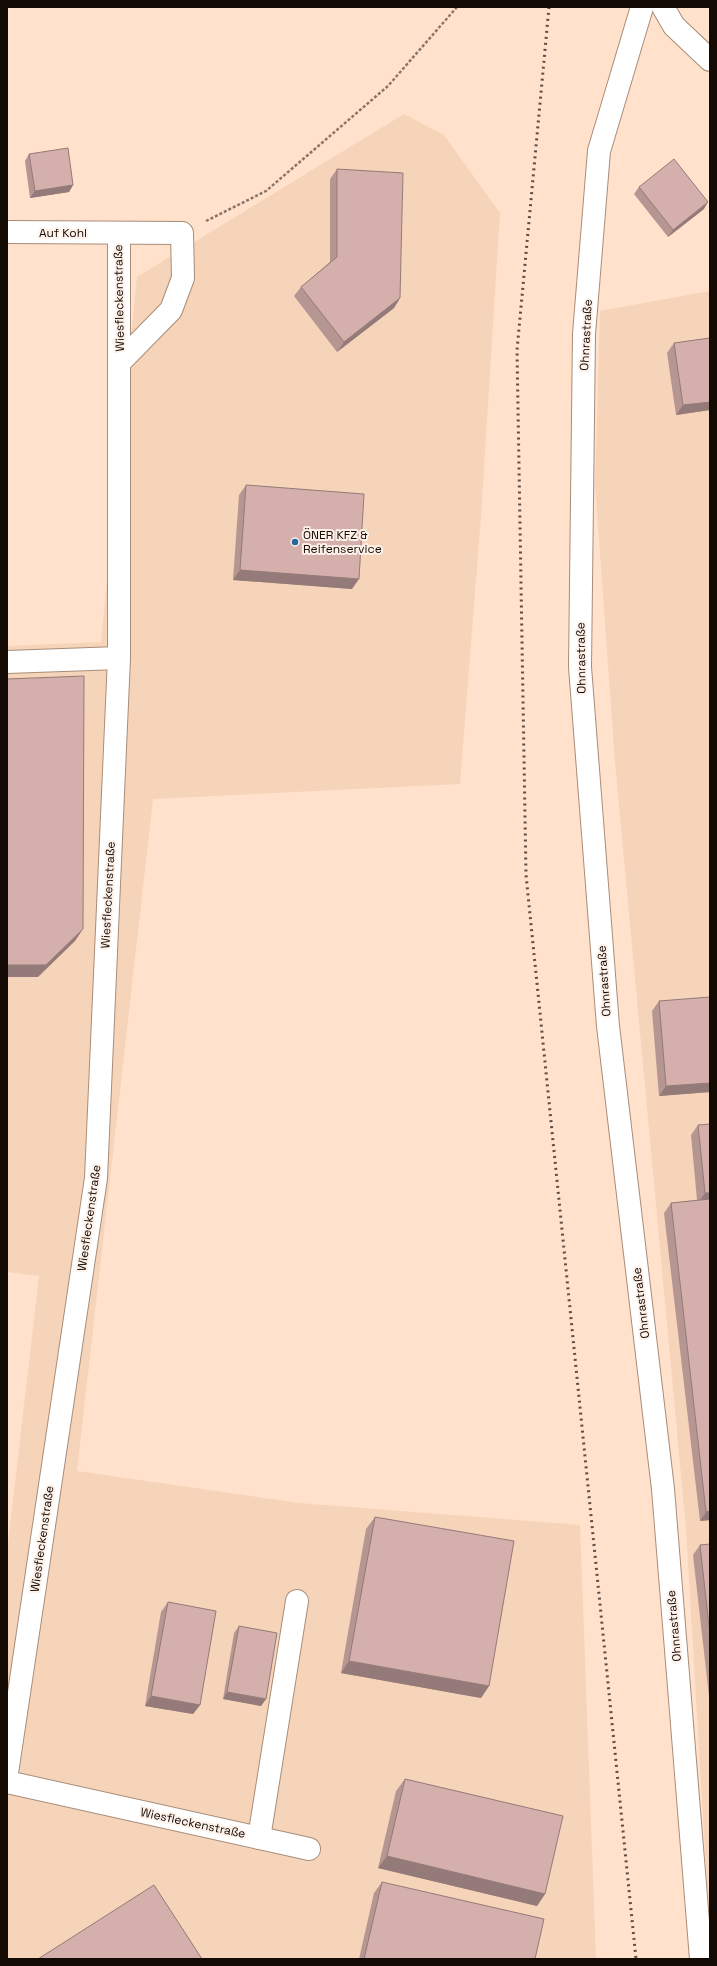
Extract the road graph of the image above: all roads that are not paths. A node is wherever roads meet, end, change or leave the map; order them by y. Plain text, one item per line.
1 (642, 7) edge
2 (663, 7) edge
3 (710, 60) edge
4 (7, 232) edge
5 (119, 233) junction
6 (120, 362) junction
7 (119, 658) junction
8 (7, 662) edge
9 (297, 1601) dead end
10 (7, 1773) edge
11 (7, 1782) edge
12 (258, 1838) junction
13 (309, 1849) dead end
14 (701, 1959) edge

1 - 14 street, Ohnrastraße
2 - 3 street
4 - 5 street, Auf Kohl
5 - 6 street, Wiesfleckenstraße
5 - 6 street, Wiesfleckenstraße
6 - 7 street, Wiesfleckenstraße
7 - 8 street
7 - 10 street, Wiesfleckenstraße
9 - 12 street
11 - 12 street, Wiesfleckenstraße
12 - 13 street, Wiesfleckenstraße

